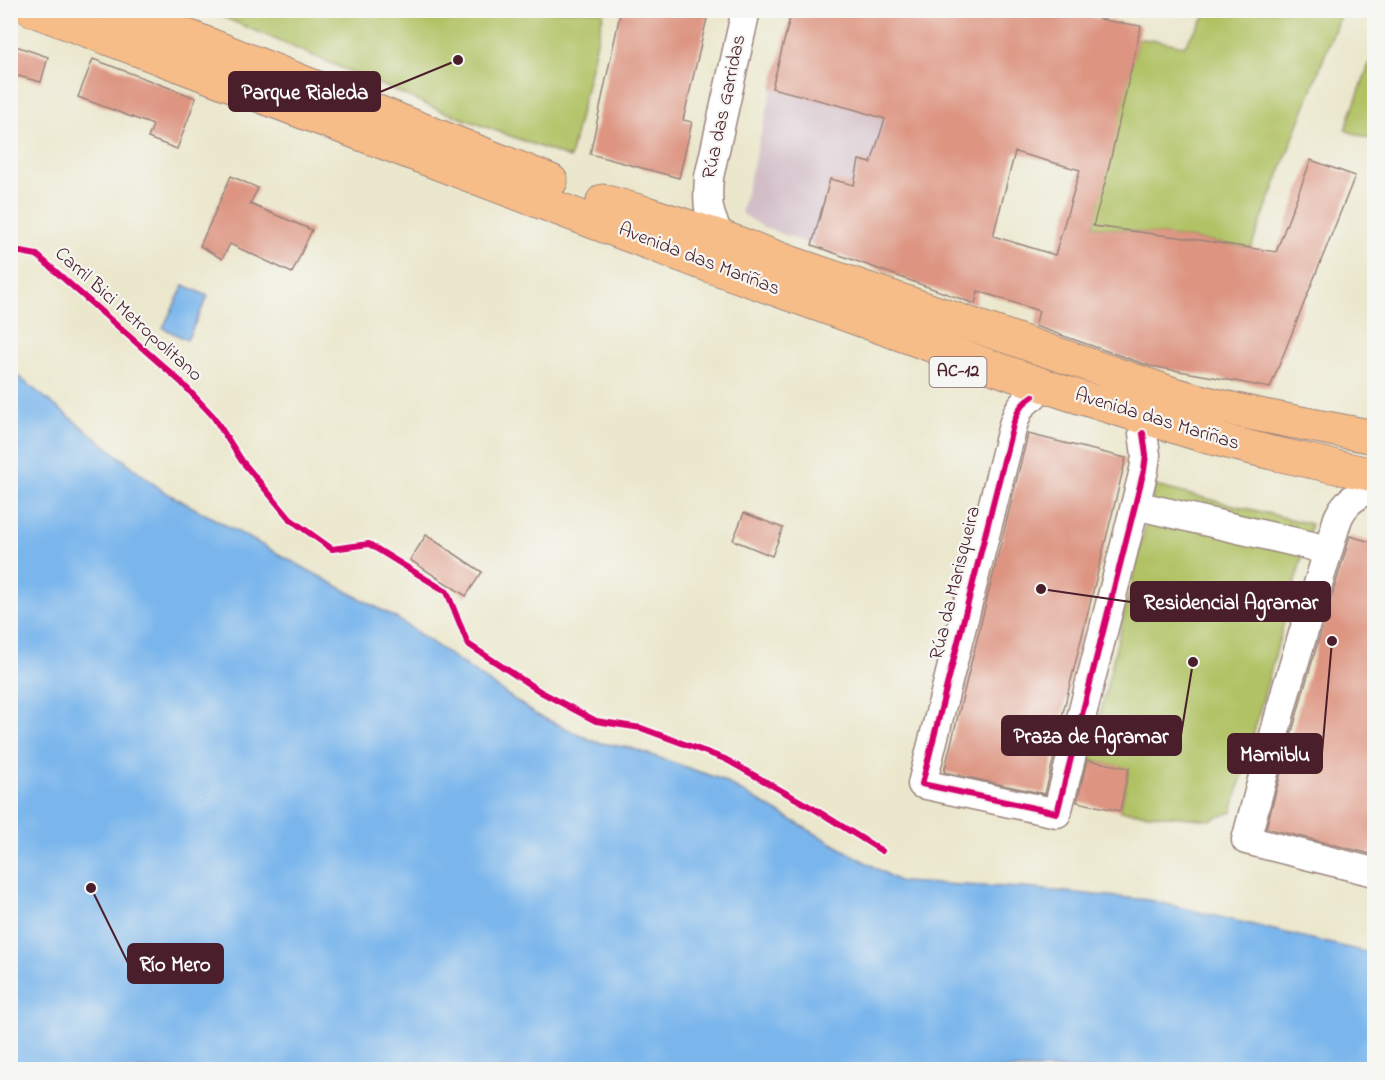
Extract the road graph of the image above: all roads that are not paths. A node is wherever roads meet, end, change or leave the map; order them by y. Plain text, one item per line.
1 (33, 10) edge
2 (117, 10) edge
3 (746, 10) edge
4 (603, 201) junction
5 (556, 206) junction
6 (721, 237) junction
7 (1033, 396) junction
8 (1143, 434) junction
9 (1374, 437) edge
10 (1374, 454) edge
11 (1370, 488) edge
12 (1135, 506) junction
13 (1327, 553) junction
14 (1374, 872) edge

1 - 5 highway, Avenida das Mariñas / AC-12
2 - 4 highway, Avenida das Mariñas / AC-12
3 - 6 street, Rúa das Garridas
4 - 6 highway, AC-12
4 - 10 highway, Avenida das Mariñas / AC-12
5 - 7 highway, AC-12
5 - 11 highway, Avenida das Mariñas / AC-12
6 - 9 highway, AC-12
7 - 8 highway, AC-12
7 - 12 street, Rúa da Marisqueira
8 - 11 highway, AC-12
8 - 12 street
11 - 13 street
12 - 13 street
13 - 14 street

